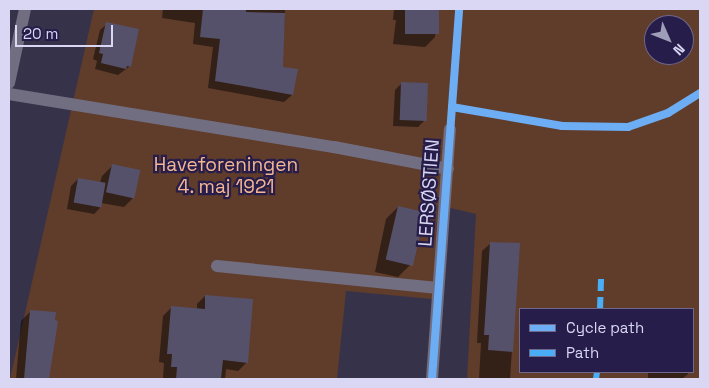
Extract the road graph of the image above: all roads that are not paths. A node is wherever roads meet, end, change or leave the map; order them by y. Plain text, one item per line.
1 (24, 9) edge
2 (9, 83) edge
3 (9, 94) edge
4 (450, 130) dead end
5 (448, 168) junction
6 (217, 266) dead end
7 (438, 288) junction
8 (432, 379) edge

1 - 2 lane
3 - 5 lane, LERSØSTIEN
4 - 5 lane, LERSØSTIEN
5 - 7 lane, LERSØSTIEN
6 - 7 lane
7 - 8 lane, LERSØSTIEN

